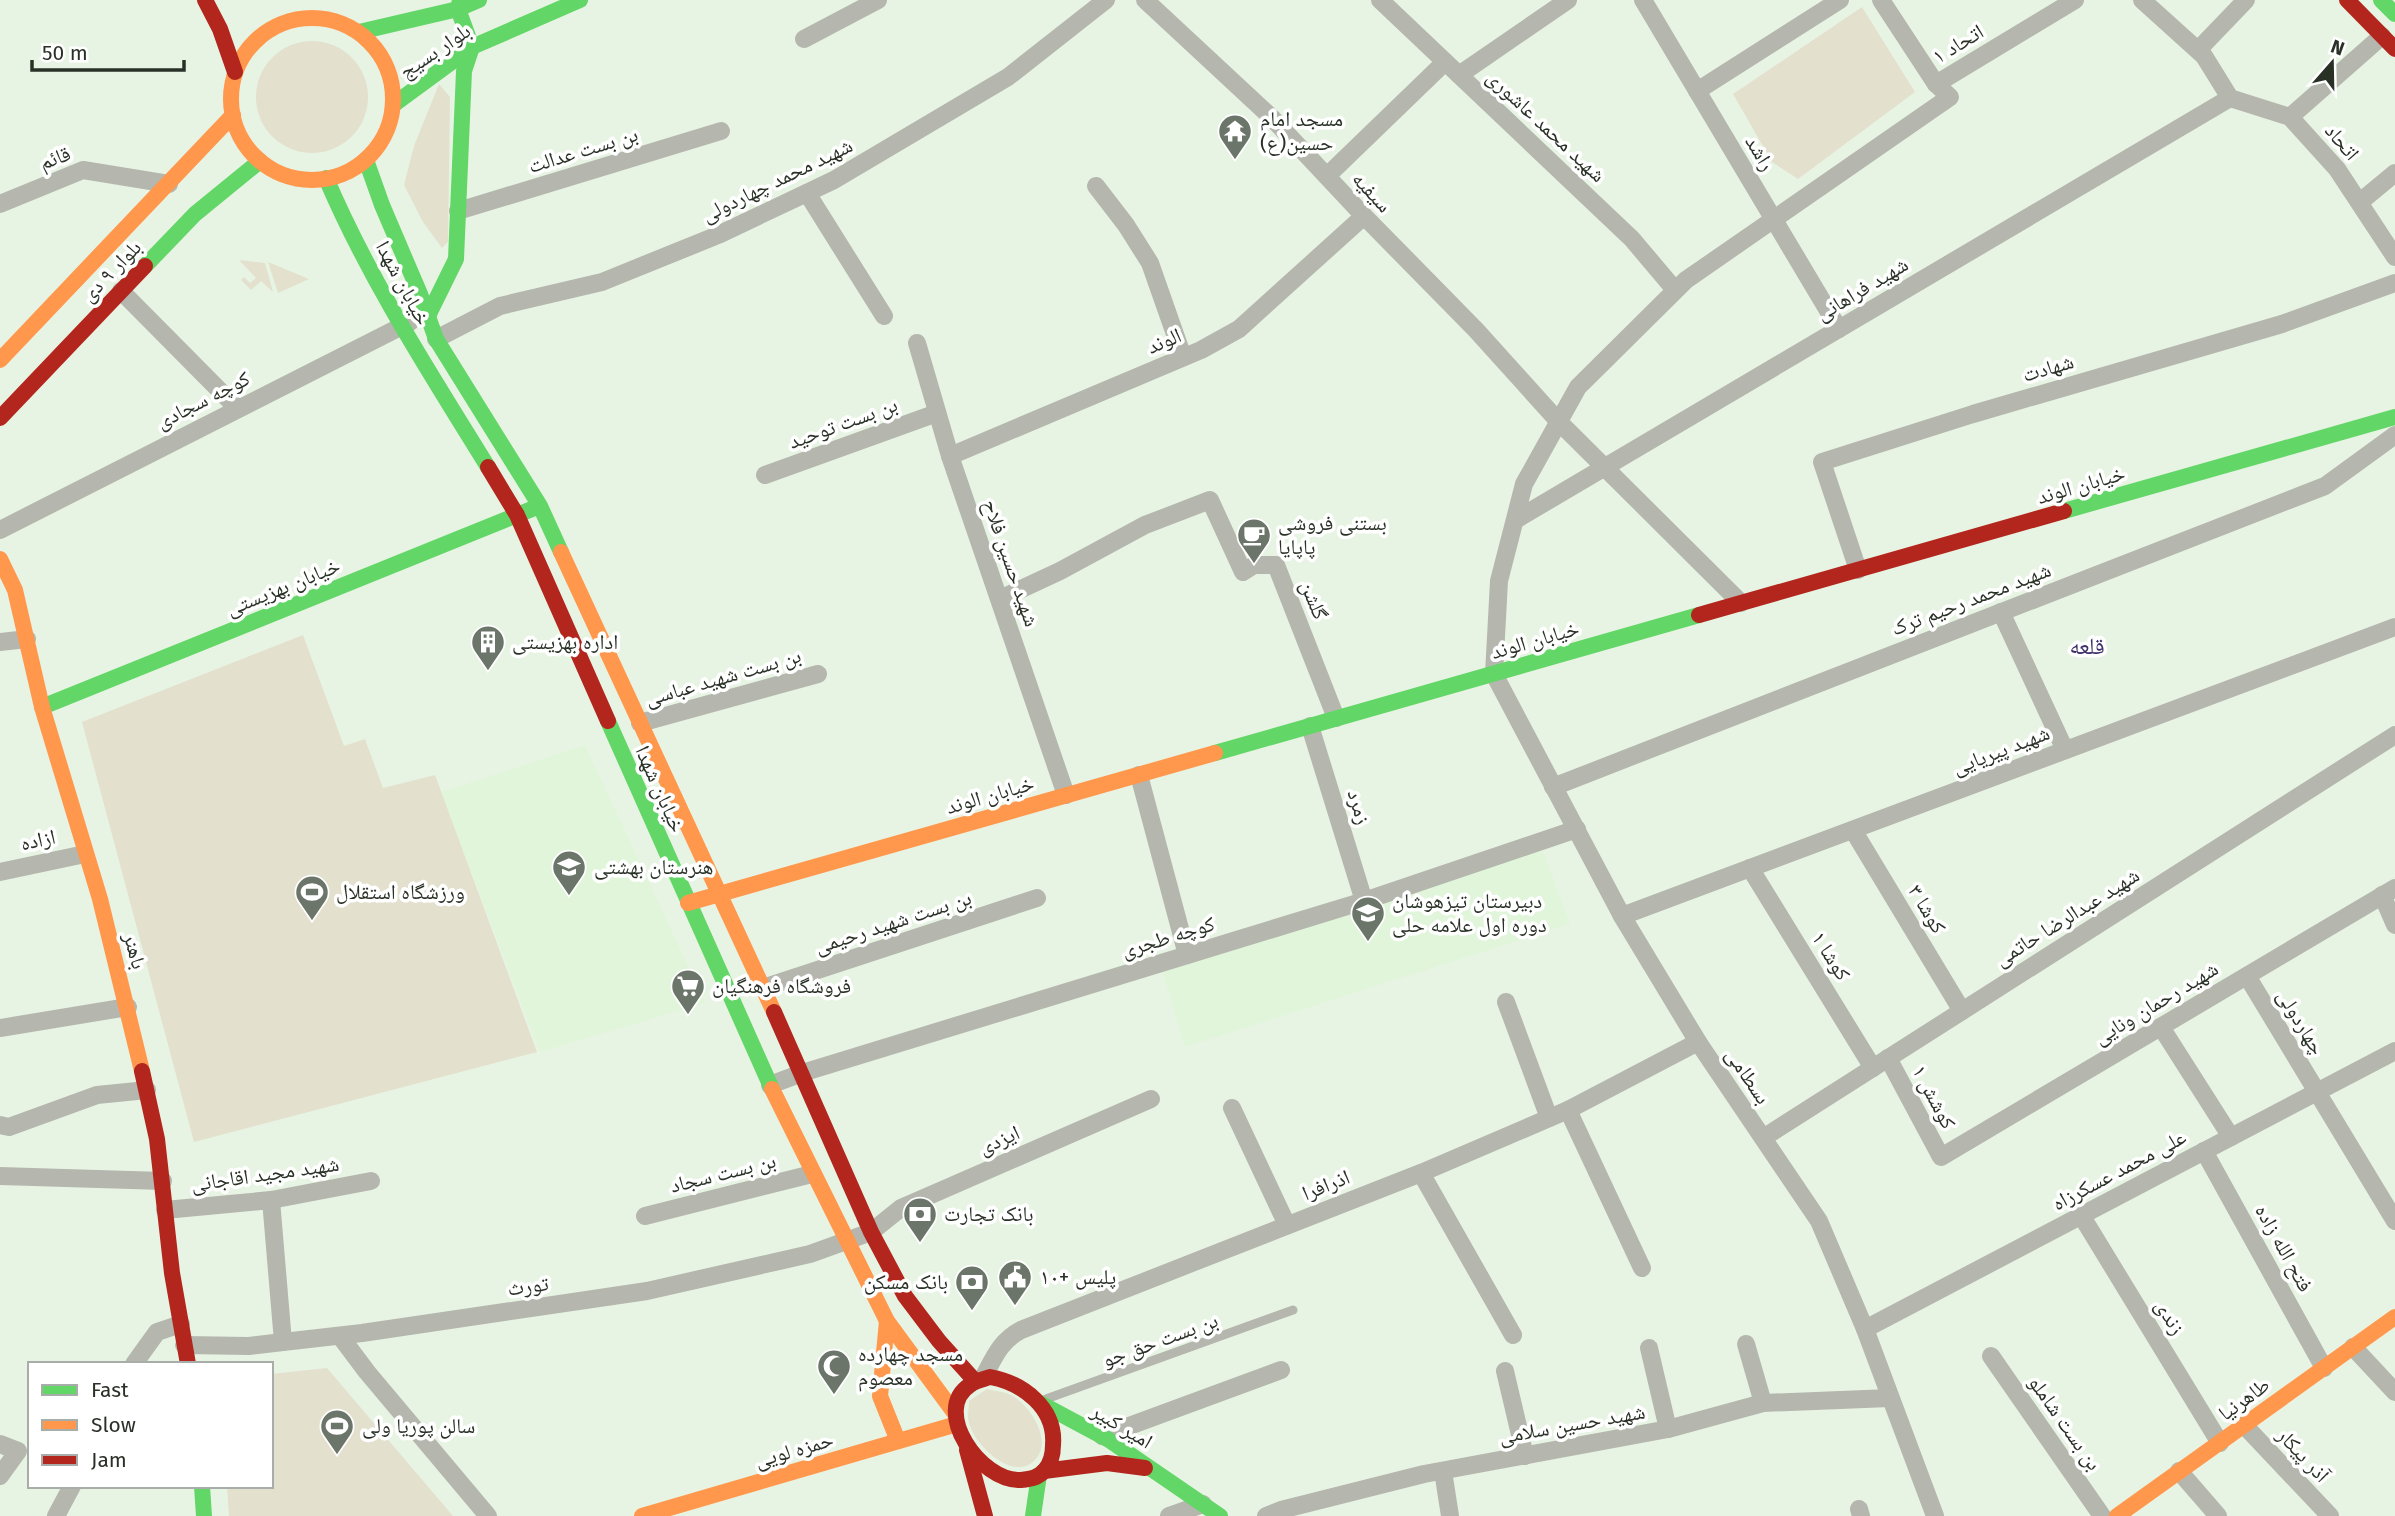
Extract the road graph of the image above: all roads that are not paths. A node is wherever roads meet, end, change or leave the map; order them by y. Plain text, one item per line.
1 (205, 0) edge
2 (479, 0) edge
3 (580, 0) edge
4 (878, 0) edge
5 (1106, 0) edge
6 (1145, 0) edge
7 (1380, 0) edge
8 (1568, 0) edge
9 (1643, 0) edge
10 (1840, 0) edge
11 (1881, 0) edge
12 (2075, 0) edge
13 (2142, 0) edge
14 (2246, 0) edge
15 (2347, 0) edge
16 (2381, 0) edge
17 (459, 4) edge
18 (2395, 14) edge
19 (359, 32) junction
20 (2382, 36) junction
21 (804, 39) dead end
22 (472, 47) junction
23 (2395, 49) edge
24 (2198, 51) junction
25 (1445, 62) junction
26 (235, 72) junction
27 (1459, 75) junction
28 (1936, 84) junction
29 (1697, 91) junction
30 (2230, 98) junction
31 (393, 105) junction
32 (233, 115) junction
33 (2290, 117) junction
34 (721, 131) dead end
35 (366, 160) junction
36 (260, 161) junction
37 (2395, 173) edge
38 (1326, 176) junction
39 (326, 178) junction
40 (169, 184) junction
41 (1096, 186) dead end
42 (807, 193) junction
43 (2360, 202) junction
44 (0, 204) edge
45 (458, 211) junction
46 (1364, 216) junction
47 (1773, 219) junction
48 (2395, 257) edge
49 (2395, 283) edge
50 (1675, 290) junction
51 (121, 291) junction
52 (429, 314) junction
53 (884, 316) dead end
54 (401, 326) junction
55 (1839, 329) junction
56 (436, 339) junction
57 (917, 344) dead end
58 (1183, 357) junction
59 (0, 360) edge
60 (237, 408) junction
61 (937, 413) junction
62 (2395, 417) edge
63 (0, 418) edge
64 (1559, 422) junction
65 (2395, 435) edge
66 (950, 456) junction
67 (1606, 467) junction
68 (765, 475) dead end
69 (540, 506) junction
70 (517, 515) junction
71 (1517, 519) junction
72 (0, 530) edge
73 (0, 559) edge
74 (1858, 570) junction
75 (1000, 599) junction
76 (1741, 603) junction
77 (2001, 612) junction
78 (2395, 626) edge
79 (27, 639) junction
80 (0, 642) edge
81 (818, 674) dead end
82 (1494, 674) junction
83 (42, 707) junction
84 (1336, 718) junction
85 (640, 723) junction
86 (1310, 726) junction
87 (2395, 735) edge
88 (2065, 750) junction
89 (1139, 775) junction
90 (1553, 787) junction
91 (1066, 795) junction
92 (1577, 829) junction
93 (1853, 830) junction
94 (85, 853) junction
95 (1750, 868) junction
96 (0, 872) edge
97 (2389, 891) edge
98 (719, 894) junction
99 (1037, 898) dead end
100 (1364, 901) junction
101 (688, 903) junction
102 (1622, 916) junction
103 (2395, 925) edge
104 (1187, 955) junction
105 (2247, 976) junction
106 (763, 988) junction
107 (1506, 1002) dead end
108 (128, 1007) junction
109 (1962, 1011) junction
110 (2161, 1027) junction
111 (0, 1028) edge
112 (1699, 1042) junction
113 (2395, 1051) edge
114 (1881, 1063) junction
115 (802, 1073) junction
116 (770, 1085) junction
117 (147, 1090) junction
118 (2317, 1092) junction
119 (1151, 1099) dead end
120 (1232, 1108) dead end
121 (1568, 1110) junction
122 (1549, 1118) junction
123 (0, 1125) edge
124 (2231, 1137) junction
125 (1763, 1138) junction
126 (2204, 1151) junction
127 (1941, 1157) joint
128 (1420, 1173) junction
129 (812, 1174) junction
130 (0, 1176) edge
131 (163, 1181) junction
132 (371, 1181) dead end
133 (271, 1200) junction
134 (165, 1210) junction
135 (2081, 1215) junction
136 (645, 1216) dead end
137 (2395, 1221) edge
138 (1287, 1225) junction
139 (871, 1232) junction
140 (846, 1242) junction
141 (1642, 1268) dead end
142 (1293, 1310) dead end
143 (2395, 1317) edge
144 (887, 1321) junction
145 (181, 1324) junction
146 (1865, 1329) junction
147 (1513, 1335) dead end
148 (340, 1336) junction
149 (283, 1342) junction
150 (1746, 1344) dead end
151 (184, 1345) junction
152 (2353, 1347) junction
153 (1649, 1348) dead end
154 (1991, 1356) dead end
155 (135, 1362) edge
156 (188, 1362) edge
157 (2324, 1367) junction
158 (1282, 1370) dead end
159 (1504, 1371) dead end
160 (979, 1380) junction
161 (2395, 1392) edge
162 (1890, 1398) junction
163 (1038, 1402) junction
164 (1763, 1403) junction
165 (957, 1420) junction
166 (2244, 1425) junction
167 (1668, 1429) junction
168 (1102, 1436) junction
169 (898, 1441) junction
170 (2220, 1443) junction
171 (0, 1444) edge
172 (966, 1445) junction
173 (1525, 1456) junction
174 (1443, 1471) junction
175 (2179, 1471) junction
176 (1156, 1472) junction
177 (1042, 1473) junction
178 (0, 1476) edge
179 (71, 1488) edge
180 (202, 1488) edge
181 (1203, 1504) junction
182 (2129, 1513) edge
183 (56, 1516) edge
184 (205, 1516) edge
185 (488, 1516) edge
186 (642, 1516) edge
187 (985, 1516) edge
188 (1033, 1516) edge
189 (1169, 1516) edge
190 (1220, 1516) edge
191 (1266, 1516) edge
192 (1450, 1516) edge
193 (1935, 1516) edge
194 (2102, 1516) edge
195 (2218, 1516) edge
196 (2330, 1516) edge

1 - 26 main road
2 - 17 main road, بلوار بسیج
3 - 22 main road, بلوار بسیج
4 - 21 street
5 - 42 street, شهید محمد چهاردولی
6 - 38 street, سیفیه
7 - 25 street, شهید محمد عاشوری
8 - 27 street
9 - 29 street, راشد
10 - 29 street
11 - 28 street
12 - 28 street, اتحاد ۱
13 - 24 street
14 - 24 street
15 - 20 main road
16 - 18 main road
17 - 19 main road, بلوار بسیج
17 - 22 main road
19 - 26 main road
19 - 31 main road
20 - 23 main road
20 - 33 street
22 - 31 main road, بلوار بسیج
22 - 45 main road
24 - 30 street
25 - 27 street, شهید محمد عاشوری
25 - 38 street
26 - 32 main road
27 - 50 street, شهید محمد عاشوری
28 - 47 street
29 - 47 street, راشد
30 - 33 street
30 - 55 street, شهید فراهانی
31 - 35 main road
32 - 36 main road
32 - 40 main road, بلوار ۹ دی
33 - 43 street, اتحاد
34 - 45 street, بن بست عدالت
35 - 39 main road
35 - 52 main road, خیابان شهدا
36 - 39 main road
36 - 51 main road, بلوار ۹ دی
37 - 43 street
38 - 46 street, سیفیه
39 - 54 main road, خیابان شهدا
40 - 44 street, قائم
40 - 59 main road, بلوار ۹ دی
41 - 58 street
42 - 53 street
42 - 56 street, شهید محمد چهاردولی
43 - 48 street, اتحاد
45 - 52 main road
46 - 58 street, الوند
46 - 64 street, سیفیه
47 - 50 street
47 - 55 street, راشد
49 - 74 street, شهادت
50 - 64 street
51 - 60 street
51 - 63 main road, بلوار ۹ دی
52 - 54 street, کوچه سجادی
52 - 56 main road, خیابان شهدا
54 - 60 street, کوچه سجادی
54 - 70 main road, خیابان شهدا
55 - 67 street, شهید فراهانی
56 - 69 main road, خیابان شهدا
57 - 61 street, شهید حسین فلاح
58 - 66 street, الوند
60 - 72 street, کوچه سجادی
61 - 66 street, شهید حسین فلاح
61 - 68 street, بن بست توحید
62 - 74 main road, خیابان الوند
64 - 67 street, سیفیه
64 - 71 street
65 - 77 street, شهید محمد رحیم ترک
66 - 75 street, شهید حسین فلاح
67 - 71 street, شهید فراهانی
67 - 76 street, سیفیه
69 - 70 main road, خیابان بهزیستی
69 - 85 main road, خیابان شهدا
70 - 83 main road, خیابان بهزیستی
70 - 101 main road, خیابان شهدا
71 - 82 street
73 - 79 main road, باهنر
74 - 76 main road, خیابان الوند
75 - 84 street, گلشن
75 - 91 street, شهید حسین فلاح
76 - 82 main road, خیابان الوند
77 - 88 street
77 - 90 street, شهید محمد رحیم ترک
78 - 88 street, شهید پیریایی
79 - 80 street
79 - 83 main road, باهنر
81 - 85 street, بن بست شهید عباسی
82 - 84 main road, خیابان الوند
82 - 90 street, بسطامی
83 - 94 main road, باهنر
84 - 86 main road, خیابان الوند
85 - 98 main road, خیابان شهدا
86 - 89 main road, خیابان الوند
86 - 100 street, زمرد
87 - 109 street, شهید عبدالرضا حاتمی
88 - 93 street, شهید پیریایی
89 - 91 main road, خیابان الوند
89 - 104 street
90 - 92 street, بسطامی
91 - 98 main road, خیابان الوند
92 - 100 street, کوچه طجری
92 - 102 street, بسطامی
93 - 95 street, شهید پیریایی
93 - 109 street, کوشا ۳
94 - 96 street, ازاده
94 - 108 main road, باهنر
95 - 102 street, شهید پیریایی
95 - 114 street, کوشا ۱
97 - 103 street
97 - 105 street, شهید رحمان ونایی
98 - 101 main road, خیابان الوند
98 - 106 main road, خیابان شهدا
99 - 106 street, بن بست شهید رحیمی
100 - 104 street, کوچه طجری
101 - 116 main road, خیابان شهدا
102 - 112 street, بسطامی
104 - 115 street, کوچه طجری
105 - 110 street, شهید رحمان ونایی
105 - 118 street, چهاردولی
106 - 115 main road, خیابان شهدا
107 - 122 street
108 - 111 street
108 - 117 main road, باهنر
109 - 114 street, شهید عبدالرضا حاتمی
110 - 124 street
110 - 127 street, شهید رحمان ونایی
112 - 121 street, اذرافرا
112 - 125 street, بسطامی
113 - 118 street, علی محمد عسکرزاه
114 - 125 street, شهید عبدالرضا حاتمی
114 - 127 street, کوشش ۱
115 - 116 street, کوچه طجری
115 - 139 main road, خیابان شهدا
116 - 129 main road, خیابان شهدا
117 - 123 street
117 - 131 main road, باهنر
118 - 124 street, علی محمد عسکرزاه
118 - 137 street, چهاردولی
119 - 139 street, ایزدی
120 - 138 street
121 - 122 street, اذرافرا
121 - 141 street
122 - 128 street, اذرافرا
124 - 126 street, علی محمد عسکرزاه
125 - 146 street, بسطامی
126 - 135 street, علی محمد عسکرزاه
126 - 157 street, فتح الله زاده
128 - 138 street, اذرافرا
128 - 147 street
129 - 136 street, بن بست سجاد
129 - 140 main road, خیابان شهدا
130 - 131 street
131 - 134 main road, باهنر
132 - 133 street, شهید مجید اقاجانی
133 - 134 street, شهید مجید اقاجانی
133 - 149 street
134 - 145 main road, باهنر
135 - 146 street, علی محمد عسکرزاه
135 - 170 street, زندی
138 - 160 street, اذرافرا
139 - 140 street, تورث
139 - 160 main road, خیابان شهدا
140 - 144 main road, خیابان شهدا
140 - 148 street, تورث
142 - 163 lane, بن بست حق جو
143 - 152 main road, طاهرنیا
144 - 165 main road, خیابان شهدا
144 - 169 main road
145 - 151 main road, باهنر
145 - 155 street
146 - 162 street, بسطامی
148 - 149 street, تورث
148 - 185 street
149 - 151 street, تورث
150 - 164 street
151 - 156 main road, باهنر
152 - 157 main road, طاهرنیا
152 - 161 street
153 - 167 street
154 - 194 street, بن بست شاملو
157 - 166 main road, طاهرنیا
158 - 168 street
159 - 173 street
160 - 163 main road
160 - 165 main road
162 - 164 street, شهید حسین سلامی
162 - 193 street, بسطامی
163 - 168 main road, امیر کبیر
163 - 177 main road
164 - 167 street, شهید حسین سلامی
165 - 169 main road, حمزه لویی
165 - 172 main road
166 - 170 main road, طاهرنیا
166 - 196 street, آذر پیکار
167 - 173 street, شهید حسین سلامی
168 - 176 main road, امیر کبیر
169 - 186 main road, حمزه لویی
170 - 175 main road, طاهرنیا
171 - 178 street
172 - 177 main road
172 - 187 main road
173 - 174 street, شهید حسین سلامی
174 - 191 street, شهید حسین سلامی
174 - 192 street
175 - 182 main road, طاهرنیا
175 - 195 street
176 - 177 main road, امیر کبیر
176 - 181 main road
177 - 188 main road
179 - 183 street
180 - 184 main road
181 - 189 street
181 - 190 main road

